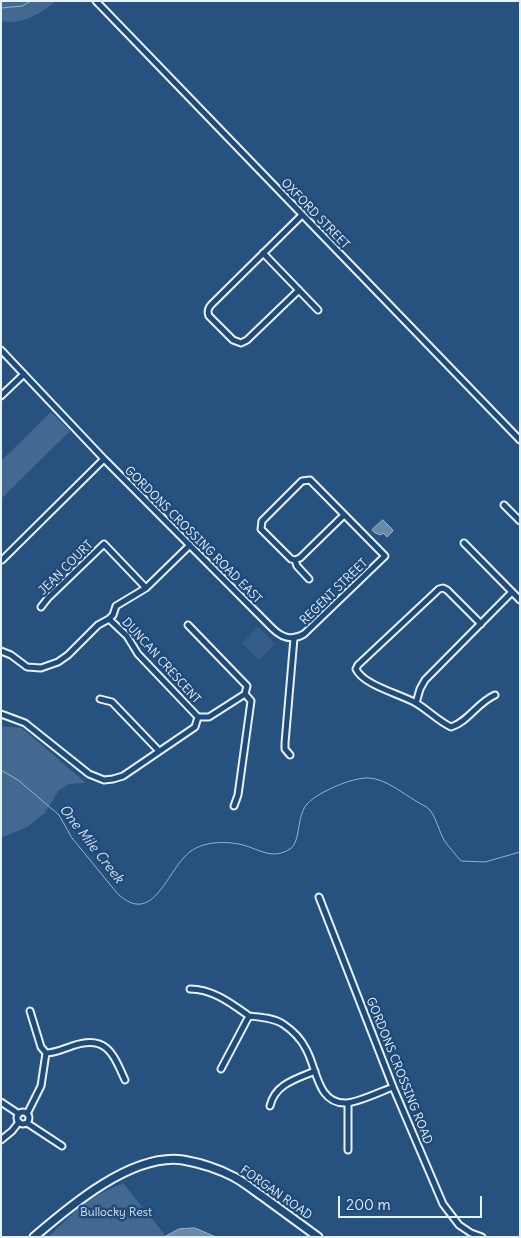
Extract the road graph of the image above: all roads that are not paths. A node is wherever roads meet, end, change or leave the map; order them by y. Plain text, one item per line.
1 (96, 1) edge
2 (302, 214) junction
3 (263, 253) junction
4 (298, 290) junction
5 (318, 310) dead end
6 (1, 350) edge
7 (24, 374) junction
8 (1, 396) edge
9 (520, 440) edge
10 (104, 459) junction
11 (504, 505) dead end
12 (344, 514) junction
13 (520, 520) edge
14 (464, 543) dead end
15 (190, 545) junction
16 (2, 560) edge
17 (295, 560) junction
18 (308, 579) dead end
19 (146, 588) junction
20 (512, 592) junction
21 (520, 600) edge
22 (41, 607) dead end
23 (109, 619) junction
24 (481, 624) junction
25 (188, 625) dead end
26 (294, 638) junction
27 (1, 651) edge
28 (245, 694) junction
29 (495, 695) dead end
30 (100, 699) dead end
31 (416, 703) junction
32 (1, 714) edge
33 (198, 717) junction
34 (159, 751) junction
35 (290, 755) dead end
36 (234, 806) dead end
37 (319, 897) dead end
38 (190, 989) dead end
39 (30, 1011) dead end
40 (249, 1016) junction
41 (46, 1053) junction
42 (221, 1069) dead end
43 (314, 1071) junction
44 (125, 1080) dead end
45 (393, 1087) junction
46 (1, 1102) edge
47 (348, 1103) junction
48 (270, 1106) dead end
49 (19, 1114) junction
50 (27, 1114) junction
51 (19, 1122) junction
52 (27, 1122) junction
53 (1, 1140) edge
54 (62, 1146) dead end
55 (348, 1150) dead end
56 (34, 1237) edge
57 (318, 1237) edge
58 (482, 1237) edge

1 - 2 street, OXFORD STREET
2 - 3 street
2 - 9 street, OXFORD STREET
3 - 4 street
3 - 4 street
4 - 5 street
6 - 7 street, GORDONS CROSSING ROAD EAST
7 - 8 street
7 - 10 street, GORDONS CROSSING ROAD EAST
10 - 15 street, GORDONS CROSSING ROAD EAST
10 - 16 street
11 - 13 street
12 - 17 street
12 - 17 street
12 - 26 street, REGENT STREET
14 - 20 street
15 - 19 street
15 - 26 street, GORDONS CROSSING ROAD EAST
17 - 18 street
19 - 22 street, JEAN COURT
19 - 23 street
20 - 21 street
20 - 24 street
23 - 27 street
23 - 33 street, DUNCAN CRESCENT
24 - 31 street
24 - 31 street
25 - 28 street
26 - 35 street
28 - 33 street
28 - 36 street
29 - 31 street
30 - 34 street
32 - 34 street
33 - 34 street
37 - 45 street, GORDONS CROSSING ROAD
38 - 40 street
39 - 41 street
40 - 42 street
40 - 43 street
41 - 44 street
41 - 50 street
43 - 47 street
43 - 48 street
45 - 47 street
45 - 58 street, GORDONS CROSSING ROAD
46 - 49 street
47 - 55 street
49 - 50 street
49 - 51 street
50 - 52 street
51 - 52 street
51 - 53 street
52 - 54 street
56 - 57 street, FORGAN ROAD

